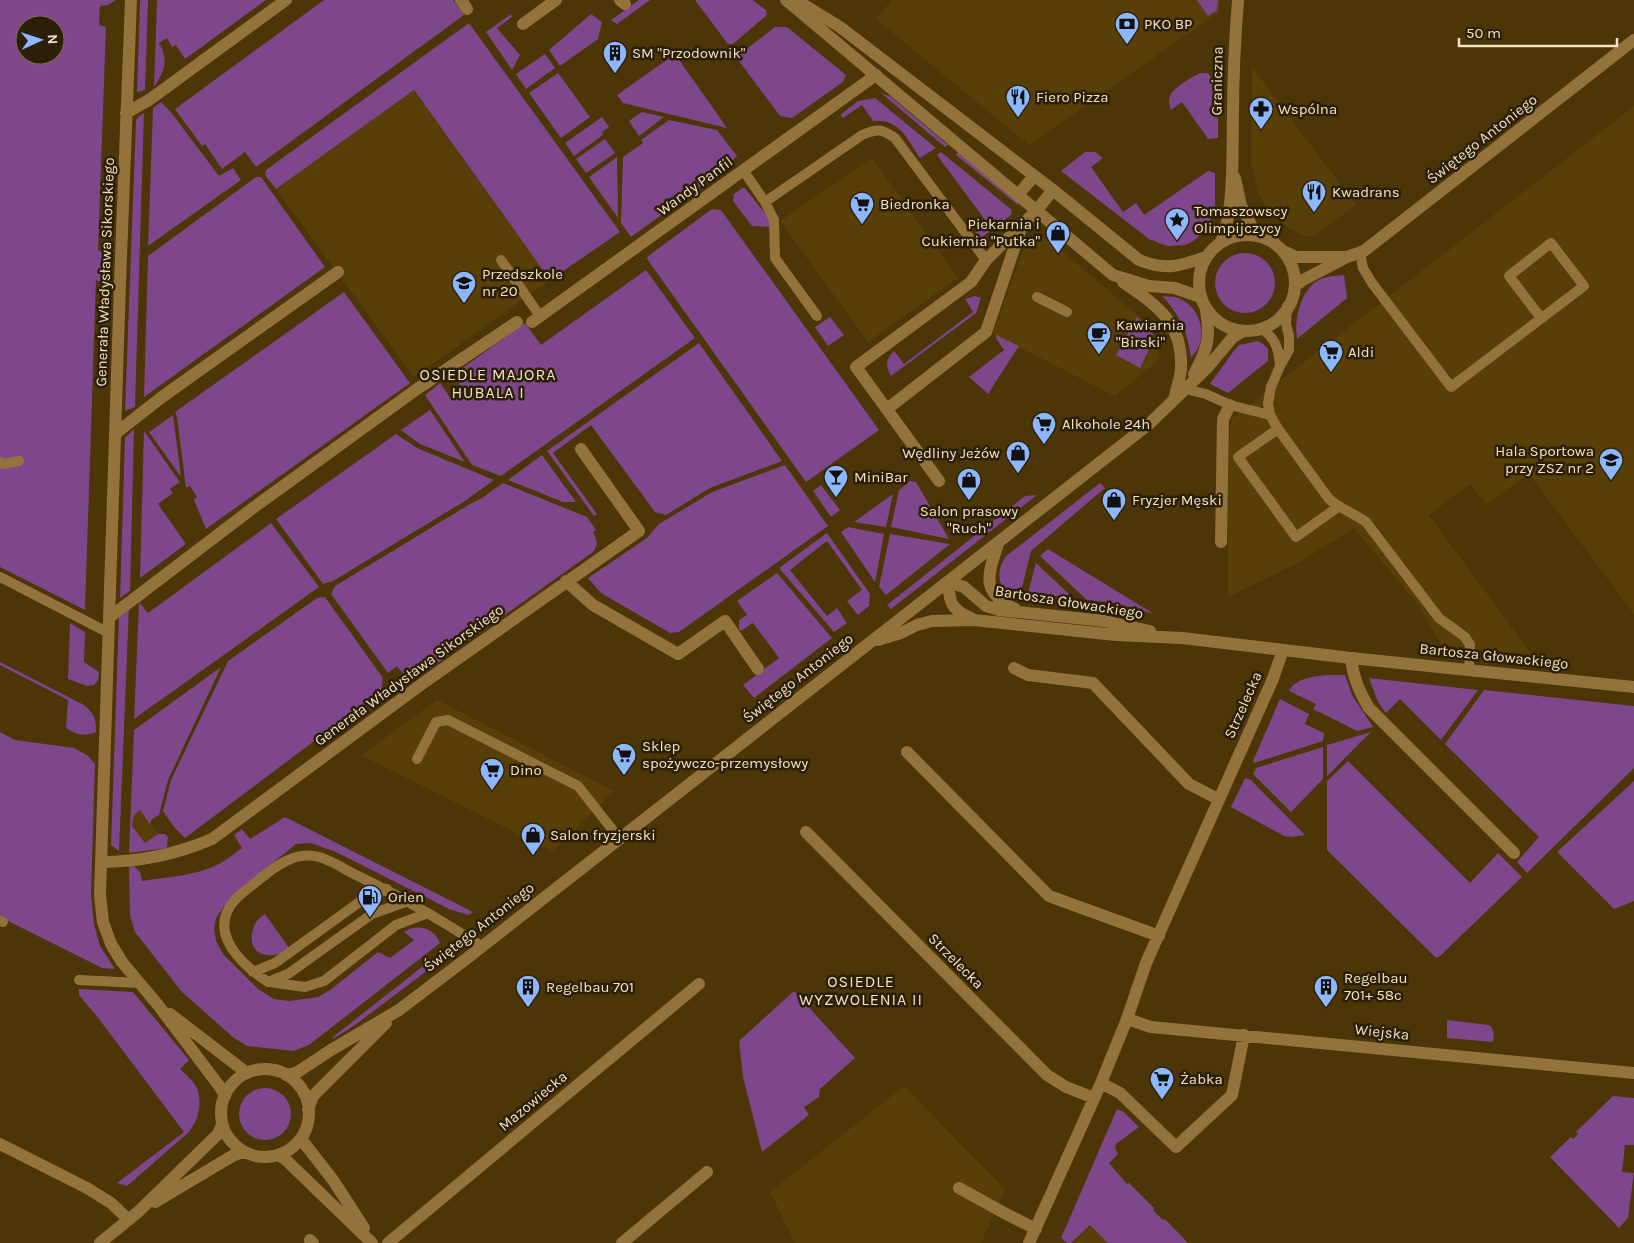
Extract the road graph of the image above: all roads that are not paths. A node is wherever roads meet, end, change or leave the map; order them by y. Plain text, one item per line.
1 (131, 0) edge
2 (286, 0) edge
3 (556, 0) edge
4 (786, 0) edge
5 (796, 0) edge
6 (1238, 0) edge
7 (523, 24) dead end
8 (1634, 40) edge
9 (888, 65) junction
10 (876, 75) junction
11 (126, 112) junction
12 (1232, 164) junction
13 (743, 170) junction
14 (1034, 176) junction
15 (1052, 190) junction
16 (1018, 195) junction
17 (765, 202) junction
18 (1036, 211) junction
19 (1022, 225) junction
20 (1258, 236) junction
21 (1221, 242) junction
22 (1283, 251) junction
23 (1360, 253) junction
24 (1206, 257) junction
25 (1347, 257) junction
26 (501, 260) dead end
27 (986, 260) junction
28 (338, 272) dead end
29 (1113, 275) junction
30 (1295, 286) junction
31 (1037, 296) dead end
32 (1200, 297) junction
33 (1287, 306) junction
34 (1206, 311) junction
35 (1067, 312) dead end
36 (817, 316) dead end
37 (1541, 318) junction
38 (536, 319) joint
39 (517, 322) dead end
40 (1260, 328) junction
41 (1243, 331) junction
42 (1280, 366) junction
43 (1187, 387) junction
44 (1174, 401) junction
45 (1230, 405) junction
46 (887, 409) junction
47 (1270, 415) junction
48 (1278, 428) junction
49 (116, 433) junction
50 (581, 449) dead end
51 (19, 461) dead end
52 (0, 462) edge
53 (939, 481) dead end
54 (1338, 507) junction
55 (1221, 542) dead end
56 (998, 544) junction
57 (0, 577) edge
58 (566, 581) junction
59 (949, 582) junction
60 (1022, 612) junction
61 (110, 616) junction
62 (974, 620) junction
63 (109, 633) junction
64 (1182, 638) junction
65 (873, 641) junction
66 (1283, 650) junction
67 (1351, 658) junction
68 (758, 668) dead end
69 (1014, 668) dead end
70 (1469, 669) junction
71 (1634, 687) edge
72 (907, 752) dead end
73 (417, 759) dead end
74 (1218, 799) junction
75 (806, 832) dead end
76 (619, 838) junction
77 (1514, 853) dead end
78 (101, 862) junction
79 (387, 889) junction
80 (408, 901) junction
81 (428, 913) junction
82 (1159, 936) junction
83 (481, 946) junction
84 (253, 972) junction
85 (79, 980) dead end
86 (268, 982) junction
87 (140, 983) junction
88 (699, 984) dead end
89 (158, 1005) junction
90 (399, 1010) junction
91 (1128, 1019) junction
92 (1244, 1035) junction
93 (247, 1073) junction
94 (1634, 1073) edge
95 (286, 1075) junction
96 (1101, 1083) junction
97 (225, 1096) junction
98 (1094, 1098) junction
99 (308, 1110) junction
100 (222, 1125) junction
101 (301, 1139) junction
102 (0, 1144) edge
103 (244, 1152) junction
104 (278, 1156) junction
105 (707, 1172) dead end
106 (959, 1188) dead end
107 (134, 1216) junction
108 (1036, 1228) junction
109 (100, 1243) edge
110 (373, 1243) edge
111 (388, 1243) edge
112 (622, 1243) edge
113 (1029, 1243) edge

1 - 11 street, Generała Władysława Sikorskiego
2 - 11 street
3 - 7 street
4 - 10 street
5 - 9 street
6 - 12 street, Graniczna
8 - 23 street, Świętego Antoniego
9 - 10 street, Wandy Panfil
9 - 14 street
10 - 13 street, Wandy Panfil
10 - 16 street
11 - 49 street, Generała Władysława Sikorskiego
12 - 20 street, Graniczna
12 - 21 street, Graniczna
13 - 17 lane
13 - 38 street, Wandy Panfil
14 - 15 street
14 - 16 street
15 - 18 street
15 - 24 street
16 - 18 street
17 - 27 lane
17 - 36 lane
18 - 19 street
18 - 29 street
19 - 27 street
19 - 46 street
20 - 21 street
20 - 22 street
21 - 24 street
22 - 25 street, Świętego Antoniego
22 - 30 street
23 - 25 street, Świętego Antoniego
23 - 37 lane
24 - 32 street
25 - 30 street, Świętego Antoniego
26 - 38 lane
27 - 46 street
28 - 49 street
29 - 32 street
29 - 44 street
30 - 33 street
31 - 35 lane
32 - 34 street
33 - 40 street
33 - 42 lane
34 - 41 street
34 - 43 street, Świętego Antoniego
37 - 37 lane
39 - 61 street
40 - 41 street
40 - 42 lane
41 - 43 street, Świętego Antoniego
42 - 47 lane
43 - 44 street, Świętego Antoniego
43 - 45 lane
44 - 56 street, Świętego Antoniego
45 - 47 lane
45 - 55 street
46 - 53 street
47 - 48 lane
48 - 54 lane
48 - 54 lane
49 - 61 street, Generała Władysława Sikorskiego
50 - 58 street, Generała Władysława Sikorskiego
51 - 52 lane
54 - 70 lane
56 - 59 street, Świętego Antoniego
56 - 60 street
57 - 63 lane
58 - 68 street
58 - 78 street, Generała Władysława Sikorskiego
59 - 60 street, Bartosza Głowackiego
59 - 62 street, Bartosza Głowackiego
59 - 65 street, Świętego Antoniego
60 - 64 street, Bartosza Głowackiego
61 - 63 street, Generała Władysława Sikorskiego
62 - 64 street, Bartosza Głowackiego
62 - 65 street, Bartosza Głowackiego
63 - 78 street, Generała Władysława Sikorskiego
64 - 66 street, Bartosza Głowackiego
65 - 76 street, Świętego Antoniego
66 - 67 street, Bartosza Głowackiego
66 - 74 street, Strzelecka
67 - 70 street, Bartosza Głowackiego
67 - 77 street
69 - 74 street
70 - 71 street, Bartosza Głowackiego
72 - 82 street
73 - 76 lane
74 - 82 street, Strzelecka
75 - 98 street, Strzelecka
76 - 83 street, Świętego Antoniego
78 - 87 street, Generała Władysława Sikorskiego
79 - 80 lane
79 - 84 lane
79 - 84 lane
80 - 81 lane
80 - 86 lane
81 - 83 lane
81 - 86 lane
82 - 91 street, Strzelecka
83 - 90 street, Świętego Antoniego
84 - 86 lane
85 - 87 lane
87 - 89 street, Generała Władysława Sikorskiego
88 - 111 street, Mazowiecka
89 - 93 street, Generała Władysława Sikorskiego
89 - 97 street, Generała Władysława Sikorskiego
90 - 95 street, Świętego Antoniego
90 - 99 street, Świętego Antoniego
91 - 92 street, Wiejska
91 - 96 street, Strzelecka
92 - 94 street, Wiejska
92 - 96 street
93 - 95 street
93 - 97 street
95 - 99 street
96 - 98 street, Strzelecka
97 - 100 street
98 - 108 street, Strzelecka
99 - 101 street
100 - 103 street
100 - 107 street
101 - 104 street
101 - 110 street
102 - 107 street
103 - 104 street
103 - 107 street
104 - 110 street
105 - 112 street
106 - 108 street
107 - 109 street
108 - 113 street, Strzelecka

